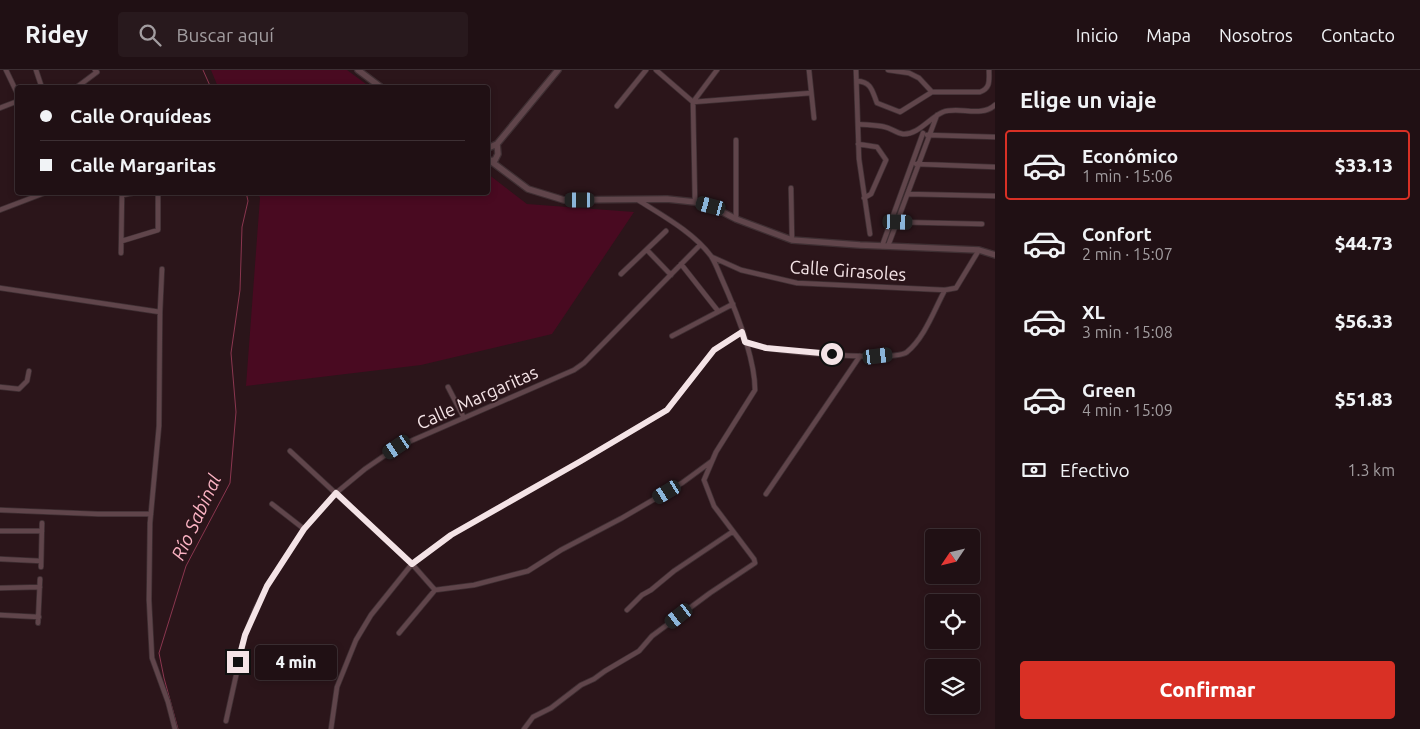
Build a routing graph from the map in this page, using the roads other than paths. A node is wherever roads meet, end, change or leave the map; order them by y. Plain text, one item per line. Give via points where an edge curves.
1 (6, 70) edge
2 (36, 70) edge
3 (95, 70) edge
4 (358, 70) edge
5 (558, 70) edge
6 (646, 70) edge
7 (656, 70) edge
8 (717, 70) edge
9 (809, 70) edge
10 (856, 70) edge
11 (888, 70) edge
12 (989, 70) edge
13 (857, 81) junction
14 (41, 85) edge
15 (81, 85) edge
16 (378, 85) edge
17 (15, 89) edge
18 (932, 92) junction
19 (811, 93) junction
20 (15, 101) edge
21 (693, 102) junction
22 (617, 106) dead end
23 (994, 107) edge
24 (0, 108) edge
25 (937, 115) junction
26 (814, 118) dead end
27 (858, 124) junction
28 (917, 130) junction
29 (923, 134) junction
30 (929, 136) junction
31 (995, 137) edge
32 (736, 140) dead end
33 (497, 144) junction
34 (858, 144) junction
35 (490, 147) edge
36 (490, 160) edge
37 (490, 161) edge
38 (912, 163) junction
39 (919, 164) junction
40 (995, 167) edge
41 (791, 188) dead end
42 (902, 192) junction
43 (909, 194) junction
44 (39, 195) edge
45 (122, 195) edge
46 (158, 195) edge
47 (995, 196) edge
48 (864, 198) junction
49 (638, 200) junction
50 (695, 202) junction
51 (0, 210) edge
52 (736, 219) junction
53 (891, 221) junction
54 (898, 222) junction
55 (982, 224) dead end
56 (666, 231) dead end
57 (870, 234) dead end
58 (792, 240) junction
59 (122, 241) junction
60 (700, 245) junction
61 (885, 246) junction
62 (646, 250) junction
63 (979, 250) junction
64 (121, 253) dead end
65 (995, 255) edge
66 (712, 257) junction
67 (681, 264) junction
68 (162, 269) dead end
69 (621, 274) dead end
70 (671, 275) junction
71 (0, 288) edge
72 (945, 290) junction
73 (733, 304) junction
74 (718, 311) junction
75 (160, 312) junction
76 (742, 332) junction
77 (672, 336) dead end
78 (745, 342) junction
79 (860, 356) junction
80 (29, 371) dead end
81 (448, 386) dead end
82 (0, 387) edge
83 (464, 418) junction
84 (290, 451) dead end
85 (713, 460) junction
86 (336, 493) junction
87 (766, 494) dead end
88 (272, 504) dead end
89 (0, 510) edge
90 (151, 514) junction
91 (42, 523) dead end
92 (304, 529) junction
93 (0, 531) edge
94 (42, 531) junction
95 (732, 532) junction
96 (0, 560) edge
97 (41, 561) junction
98 (412, 564) junction
99 (41, 567) dead end
100 (40, 580) dead end
101 (40, 587) junction
102 (0, 588) edge
103 (435, 590) junction
104 (627, 610) dead end
105 (0, 615) edge
106 (38, 617) junction
107 (38, 623) dead end
108 (399, 633) dead end
109 (226, 721) dead end
110 (175, 729) edge
111 (331, 729) edge
112 (524, 729) edge

1 - 17 street
2 - 14 street
3 - 15 street via 97,72
4 - 16 street
5 - 33 street
6 - 22 street
7 - 21 street
8 - 21 street
9 - 19 street
10 - 13 street
11 - 18 street via 919,78
12 - 18 street via 989,84 980,92
13 - 18 street via 864,81 872,87 877,104 900,112
13 - 27 street
19 - 21 street
19 - 26 street
20 - 24 street
21 - 50 street
23 - 25 street
25 - 28 street
25 - 30 street
27 - 28 street via 884,127 902,134
27 - 34 street
28 - 29 street
29 - 30 street
29 - 38 street
30 - 31 street
30 - 39 street
32 - 52 street
33 - 35 street
33 - 36 street via 497,157
34 - 48 street
34 - 48 street via 877,147 886,160 871,194
37 - 49 street via 528,189 564,200
38 - 39 street
38 - 42 street
39 - 40 street
39 - 43 street
41 - 58 street
42 - 43 street
42 - 53 street
43 - 47 street
43 - 54 street
44 - 51 street
45 - 59 street
46 - 59 street via 158,230
48 - 57 street
49 - 50 street
49 - 60 street
50 - 52 street
52 - 58 street
53 - 54 street
53 - 61 street
54 - 55 street
54 - 61 street
56 - 62 street
58 - 61 street
59 - 64 street
60 - 66 street
60 - 67 street, Calle Margaritas
61 - 63 street
62 - 69 street
62 - 70 street
63 - 65 street
63 - 72 street, Calle Girasoles via 956,288
66 - 72 street, Calle Girasoles via 742,270 797,283
66 - 73 street
67 - 70 street, Calle Margaritas
67 - 74 street
68 - 75 street
70 - 83 street, Calle Margaritas via 574,370
71 - 75 street
72 - 79 street via 918,340 905,353
73 - 74 street
73 - 76 street
74 - 77 street
75 - 90 street via 160,426
76 - 78 street
76 - 98 street via 714,350 667,410 451,535
78 - 79 street via 790,351
78 - 85 street via 755,390
79 - 87 street
80 - 82 street via 27,381 20,389
81 - 83 street
83 - 86 street, Calle Margaritas via 397,447
84 - 86 street
85 - 95 street via 704,480 714,506
85 - 103 street via 682,483 528,571 474,585
86 - 92 street, Calle Margaritas
86 - 98 street
88 - 92 street
89 - 90 street
90 - 110 street via 152,658
91 - 94 street
92 - 109 street, Calle Margaritas via 267,586 245,635
93 - 94 street
94 - 97 street
95 - 104 street via 674,570
95 - 112 street via 754,559 752,566 710,592 652,636 639,651 533,717
96 - 97 street
97 - 99 street
98 - 103 street
98 - 111 street via 371,615 356,640 337,687
100 - 101 street
101 - 102 street
101 - 106 street
103 - 108 street
105 - 106 street
106 - 107 street

